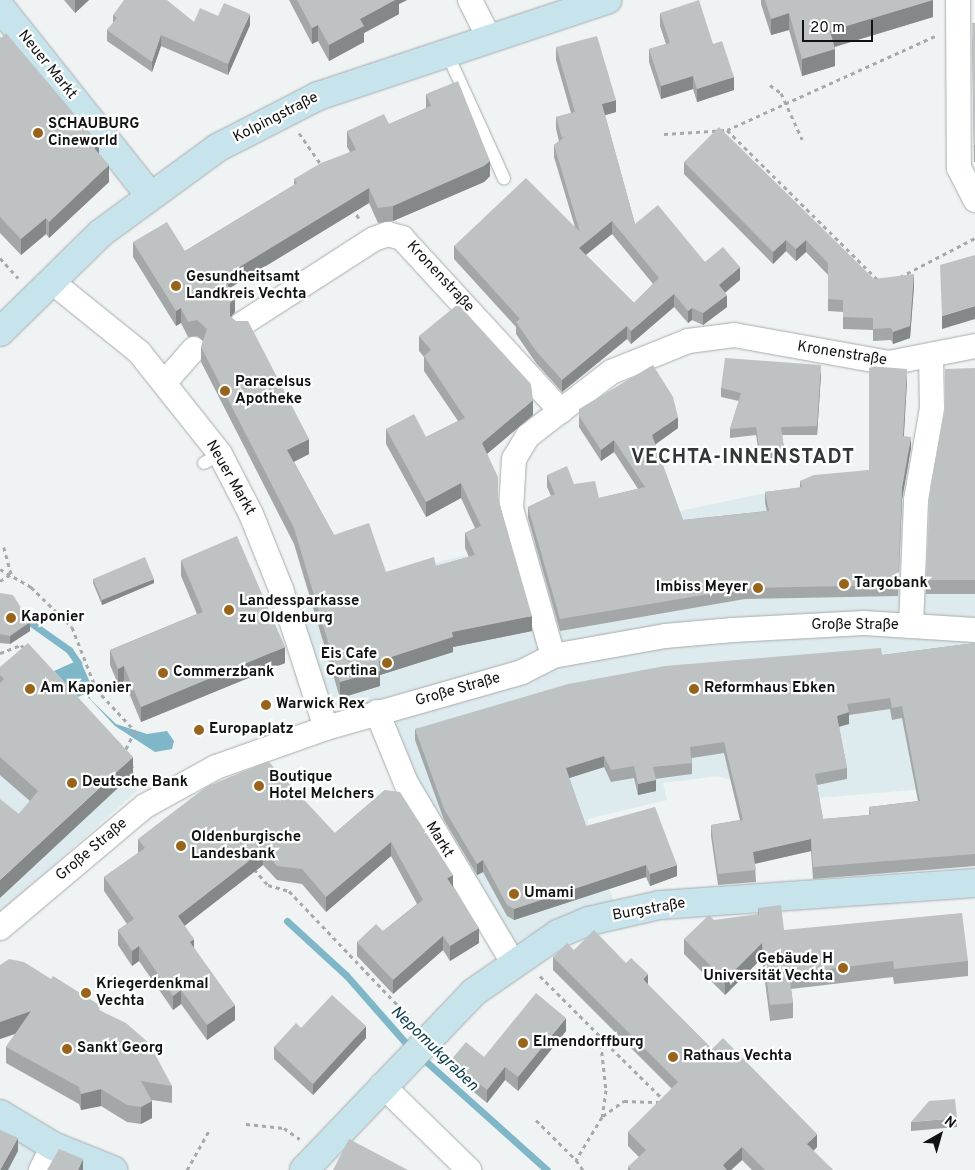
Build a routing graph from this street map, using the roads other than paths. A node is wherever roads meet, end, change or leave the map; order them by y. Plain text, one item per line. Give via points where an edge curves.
1 (470, 0) edge
2 (607, 0) edge
3 (958, 0) edge
4 (0, 7) edge
5 (488, 36) junction
6 (446, 51) junction
7 (504, 178) dead end
8 (149, 194) junction
9 (975, 200) edge
10 (51, 281) junction
11 (242, 324) edge
12 (0, 332) edge
13 (975, 346) edge
14 (194, 349) dead end
15 (931, 356) junction
16 (165, 382) junction
17 (561, 411) junction
18 (911, 626) junction
19 (975, 630) edge
20 (553, 656) junction
21 (377, 712) junction
22 (326, 728) junction
23 (975, 883) edge
24 (0, 928) edge
25 (512, 961) junction
26 (382, 1085) junction
27 (0, 1114) edge
28 (53, 1146) junction
29 (313, 1161) edge
30 (41, 1170) edge
31 (113, 1170) edge
32 (469, 1170) edge

1 - 5 street
2 - 5 street, Kolpingstraße
3 - 9 street via 959,168
4 - 8 street, Neuer Markt
5 - 6 street, Kolpingstraße
6 - 7 lane
6 - 8 street, Kolpingstraße via 284,112 216,148
8 - 10 street, Kolpingstraße
10 - 12 street, Kolpingstraße
10 - 16 street, Neuer Markt via 139,352
11 - 17 street, Kronenstraße via 374,239 388,234 414,247
13 - 15 street, Kronenstraße
14 - 16 street
15 - 17 street, Kronenstraße via 889,364 734,336 688,341 611,372
15 - 18 street via 932,408 916,500
16 - 22 street, Neuer Markt via 212,459 251,514 278,581
17 - 20 street, Kronenstraße via 528,436 514,460 509,486 511,509
18 - 19 street, Große Straße
18 - 20 street, Große Straße via 864,623 733,630 665,636
20 - 21 street, Große Straße via 522,672
21 - 22 street, Große Straße
21 - 25 street, Markt via 406,783
22 - 24 street, Große Straße via 216,767 146,806
23 - 25 street, Burgstraße via 660,905 589,921
25 - 26 street, Burgstraße via 427,1036
26 - 29 street, Burgstraße
26 - 32 street
27 - 28 street
28 - 30 street
28 - 31 street

